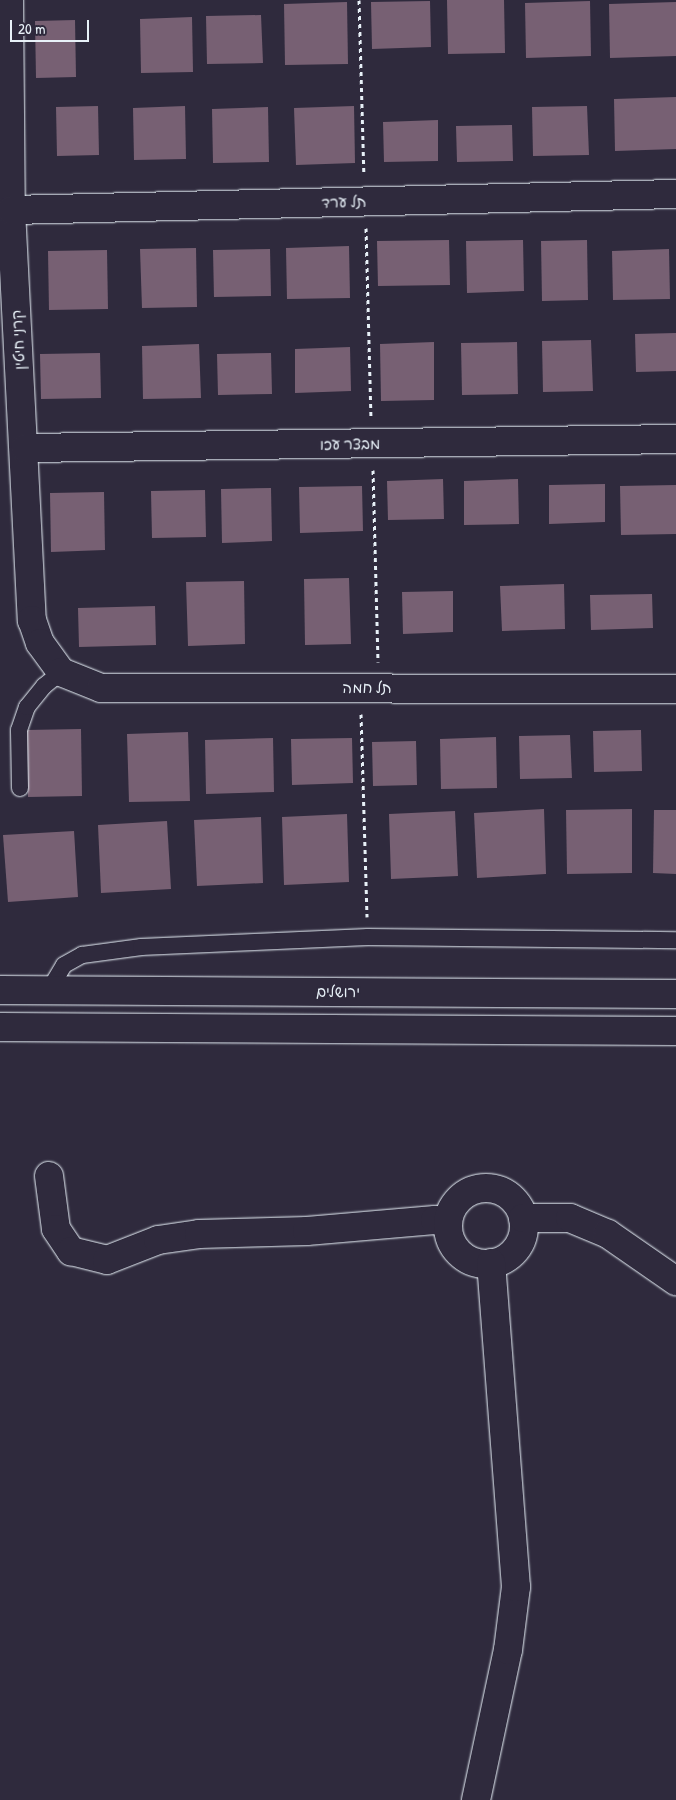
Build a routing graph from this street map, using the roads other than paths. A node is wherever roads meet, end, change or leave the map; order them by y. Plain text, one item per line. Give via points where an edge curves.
1 (9, 0) edge
2 (676, 194) edge
3 (11, 210) junction
4 (676, 440) edge
5 (24, 448) junction
6 (61, 672) junction
7 (676, 689) edge
8 (20, 788) dead end
9 (676, 940) edge
10 (0, 990) edge
11 (49, 990) junction
12 (676, 994) edge
13 (0, 1027) edge
14 (676, 1032) edge
15 (49, 1176) dead end
16 (523, 1218) junction
17 (448, 1223) junction
18 (491, 1263) junction
19 (676, 1281) edge
20 (476, 1800) edge

1 - 3 street, קרני חיטין
2 - 3 street, תל ערד
3 - 5 street, קרני חיטין
4 - 5 street, מבצר עכו
5 - 6 street, קרני חיטין via 32,620 40,643
6 - 7 street, תל חמה via 101,688
6 - 8 lane via 27,707 19,730
9 - 11 lane via 368,937 140,947 82,955 64,965
10 - 11 street, ירושלים
11 - 12 street, ירושלים
13 - 14 street
15 - 17 street via 56,1229 70,1251 107,1260 158,1240 199,1234 307,1231 435,1220
16 - 17 street via 509,1196 486,1188 462,1197 454,1206
16 - 18 street via 520,1243 507,1256
16 - 19 street via 570,1218 608,1234
17 - 18 street via 451,1242 458,1251 467,1259
18 - 20 street via 516,1587 508,1650

